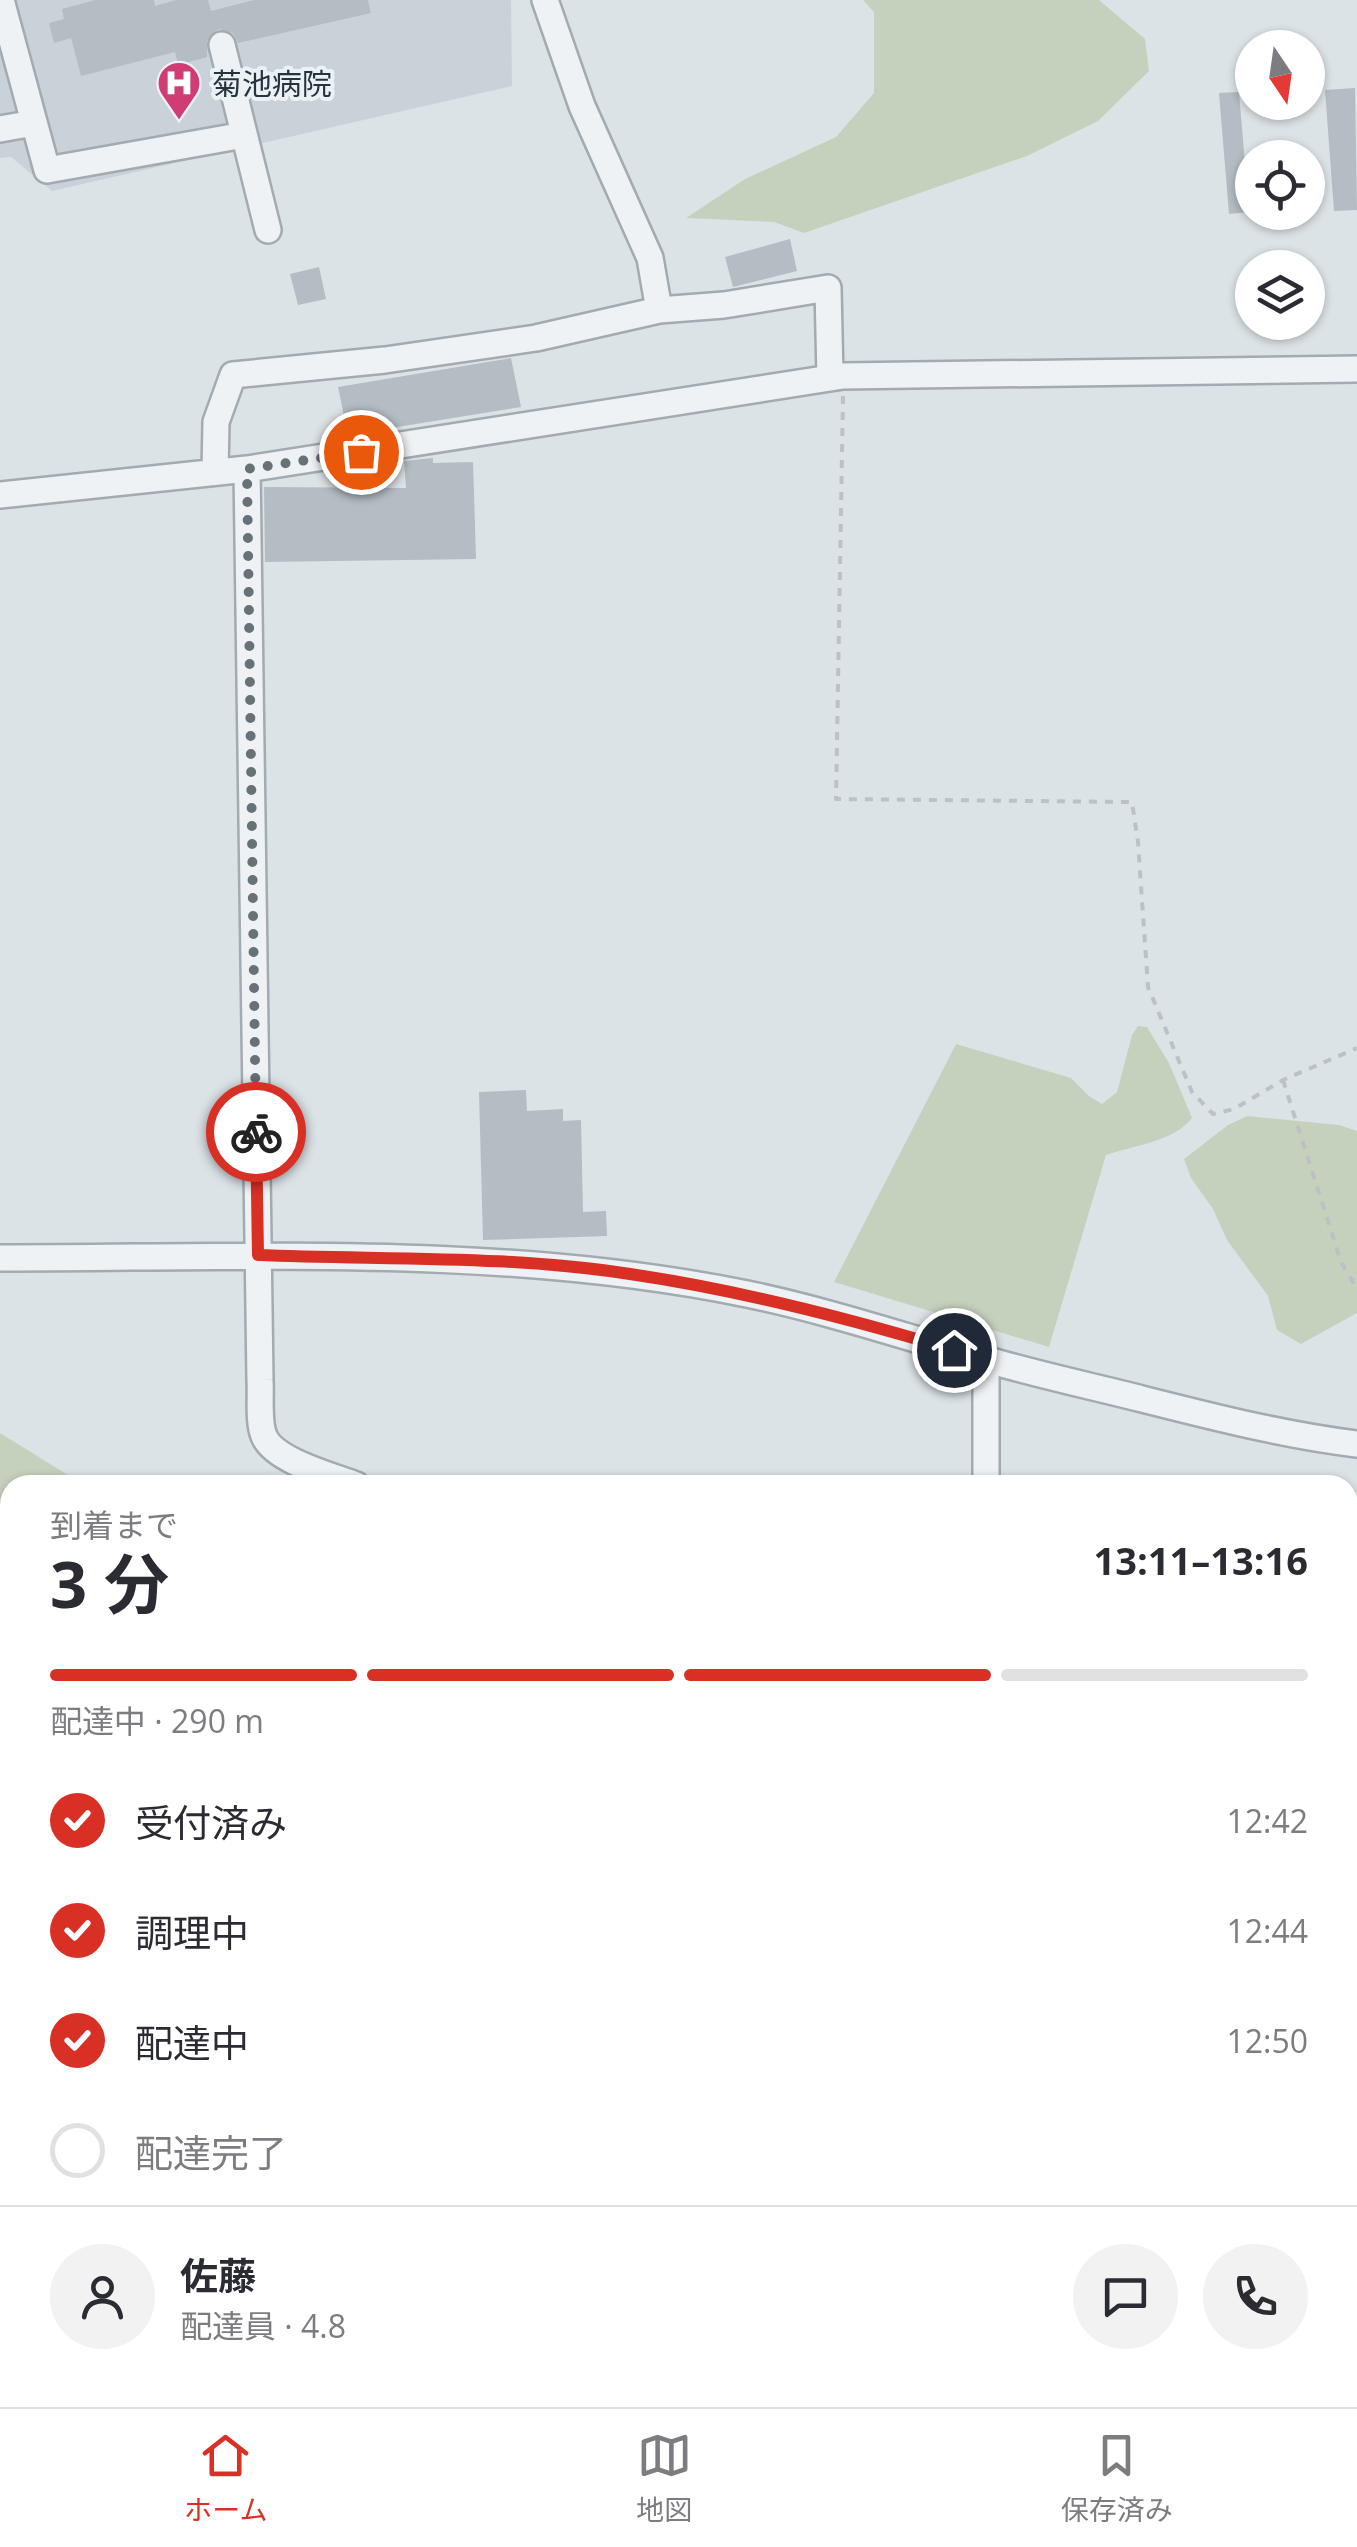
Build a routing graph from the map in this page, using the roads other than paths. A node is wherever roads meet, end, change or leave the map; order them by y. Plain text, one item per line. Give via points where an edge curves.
1 (1, 0) edge
2 (546, 0) edge
3 (222, 45) dead end
4 (34, 123) junction
5 (0, 130) edge
6 (244, 135) junction
7 (268, 230) dead end
8 (659, 310) junction
9 (1357, 369) edge
10 (836, 377) junction
11 (247, 469) junction
12 (215, 472) junction
13 (0, 496) edge
14 (258, 1255) junction
15 (0, 1258) edge
16 (986, 1360) junction
17 (1357, 1444) edge
18 (332, 1475) edge
19 (986, 1475) edge

1 - 4 street
2 - 8 street via 582,106 650,258
3 - 6 street
4 - 5 street
4 - 6 street via 47,170
6 - 7 street
8 - 10 street via 828,288
8 - 12 street via 536,338 233,376 216,422
9 - 10 street
10 - 11 street
11 - 12 street
11 - 14 street
12 - 13 street
14 - 15 street
14 - 16 street via 626,1273 748,1294
14 - 18 street via 264,1436 274,1449
16 - 17 street via 1239,1424
16 - 19 street

